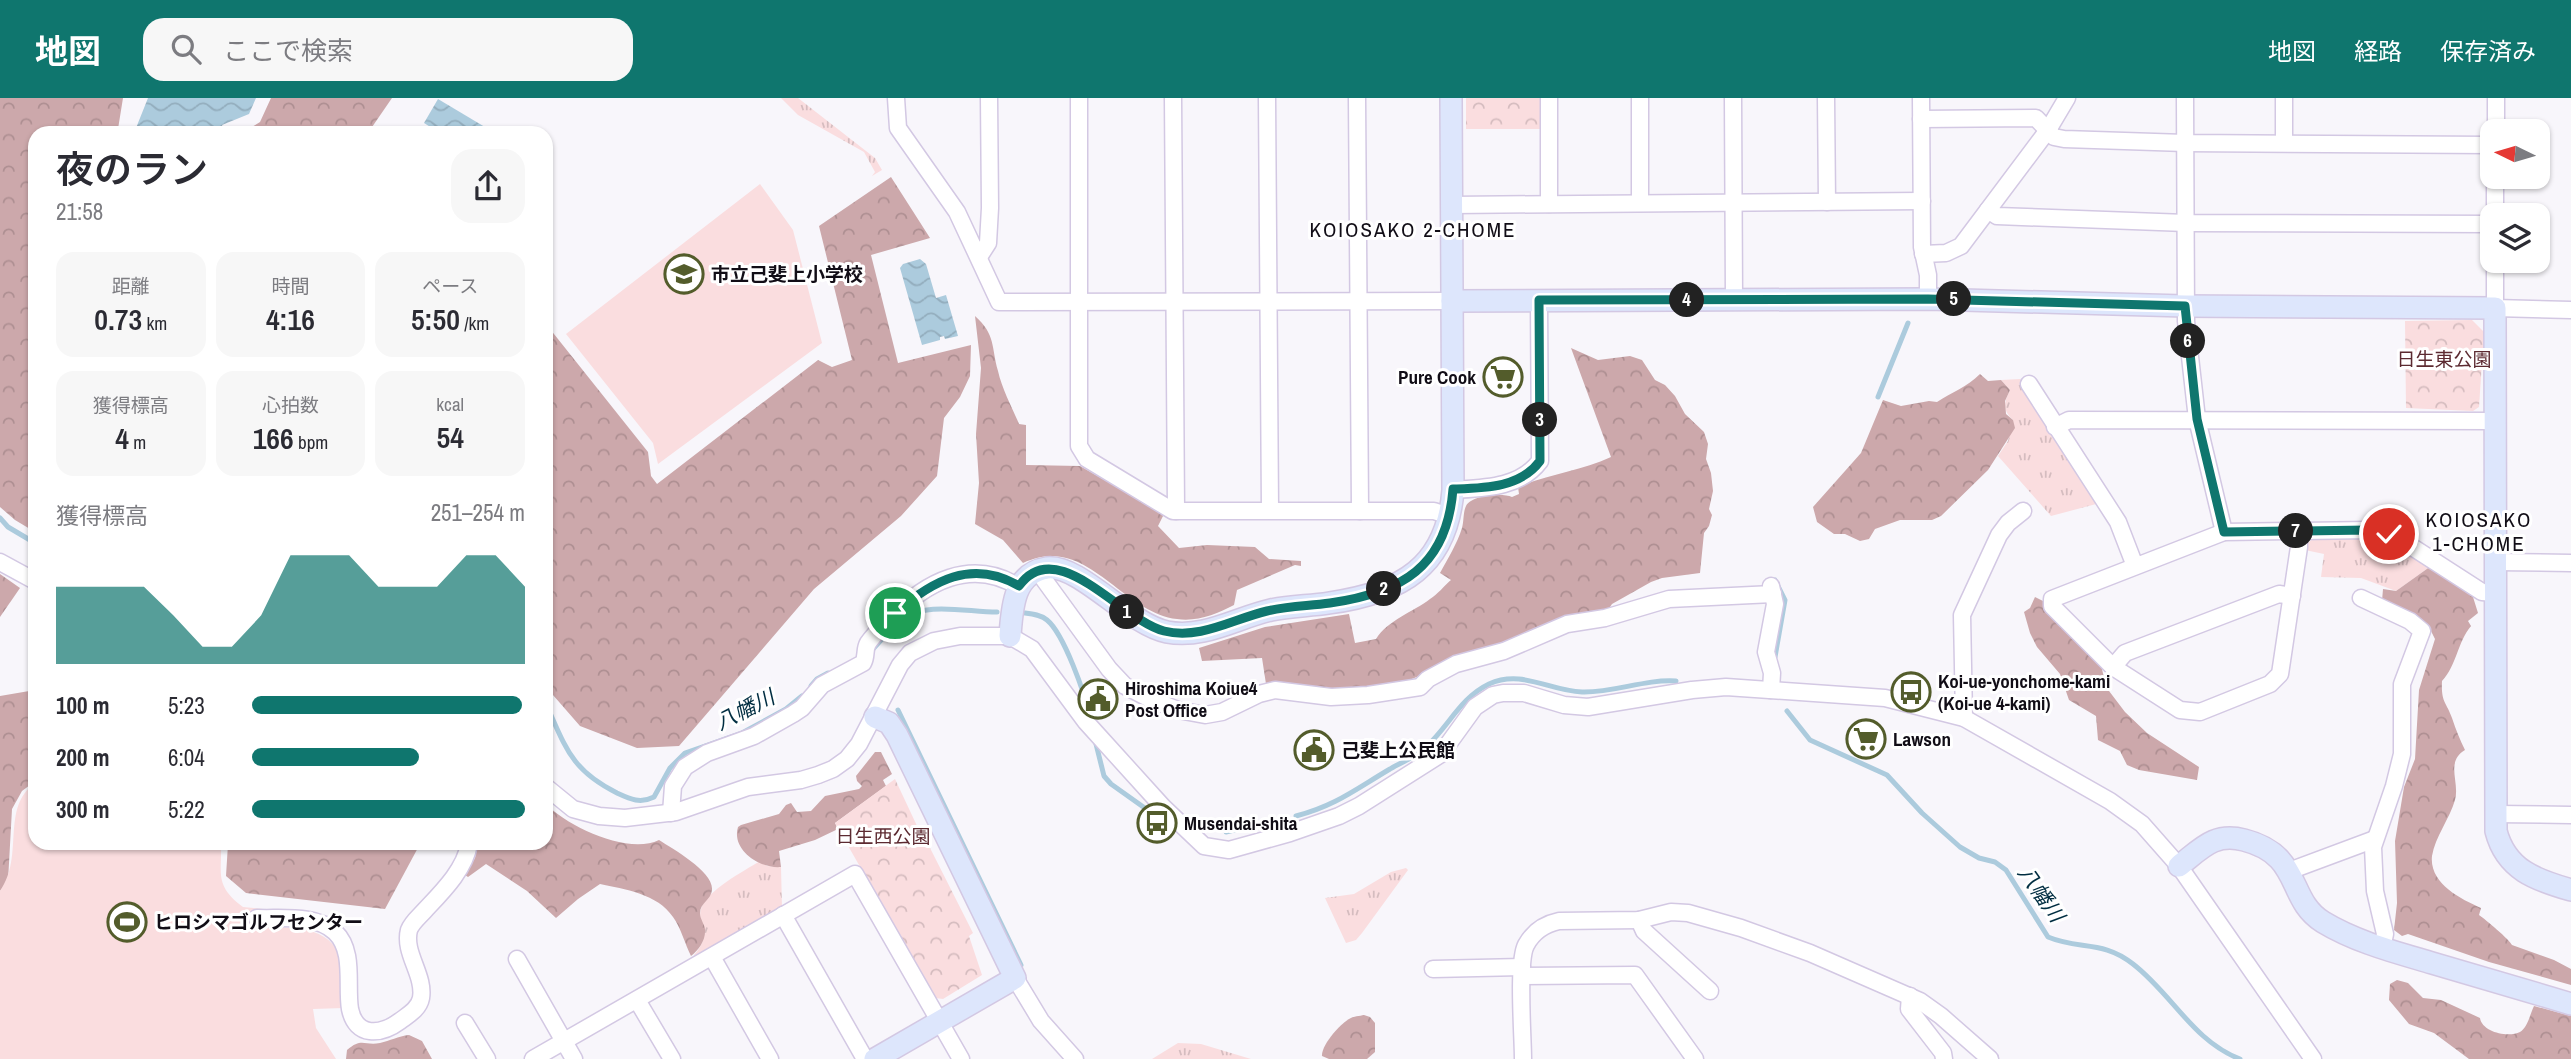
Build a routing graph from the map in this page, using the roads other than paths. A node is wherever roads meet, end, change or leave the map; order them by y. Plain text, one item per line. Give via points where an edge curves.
1 (896, 98) edge
2 (989, 98) edge
3 (1079, 98) edge
4 (1173, 98) edge
5 (1267, 98) edge
6 (1357, 98) edge
7 (1451, 98) edge
8 (1549, 98) edge
9 (1640, 98) edge
10 (1733, 98) edge
11 (1826, 98) edge
12 (1920, 98) edge
13 (2067, 98) edge
14 (2185, 98) edge
15 (2284, 98) edge
16 (2496, 98) edge
17 (1921, 119) junction
18 (2496, 119) edge
19 (2048, 130) junction
20 (2185, 143) junction
21 (2284, 143) junction
22 (2480, 145) edge
23 (1922, 201) junction
24 (1733, 202) junction
25 (1827, 202) junction
26 (1640, 203) junction
27 (1549, 204) junction
28 (1452, 205) junction
29 (1989, 210) junction
30 (2186, 223) junction
31 (2480, 224) edge
32 (1923, 254) junction
33 (979, 257) junction
34 (2495, 273) edge
35 (1734, 299) junction
36 (1928, 299) junction
37 (1539, 300) junction
38 (1452, 301) junction
39 (1080, 302) junction
40 (1267, 302) junction
41 (1358, 302) junction
42 (1175, 303) junction
43 (2185, 306) junction
44 (2495, 308) junction
45 (2571, 310) edge
46 (2029, 384) dead end
47 (2197, 419) junction
48 (2496, 421) junction
49 (2055, 427) junction
50 (1453, 489) junction
51 (1270, 510) junction
52 (1176, 511) junction
53 (1360, 511) junction
54 (2023, 511) dead end
55 (1449, 516) junction
56 (2299, 531) junction
57 (2224, 532) junction
58 (0, 562) edge
59 (2495, 562) junction
60 (2571, 563) edge
61 (2135, 566) junction
62 (1037, 570) junction
63 (28, 577) edge
64 (1019, 586) junction
65 (2495, 593) junction
66 (2292, 596) junction
67 (2361, 598) dead end
68 (1010, 636) junction
69 (2113, 667) junction
70 (1771, 690) junction
71 (875, 717) junction
72 (1964, 718) junction
73 (553, 793) edge
74 (671, 813) junction
75 (2495, 814) junction
76 (2571, 815) edge
77 (2375, 839) junction
78 (468, 850) edge
79 (2179, 866) junction
80 (2289, 871) junction
81 (2571, 890) edge
82 (783, 915) junction
83 (257, 918) dead end
84 (1639, 920) junction
85 (2382, 948) junction
86 (712, 957) junction
87 (517, 959) dead end
88 (1433, 969) dead end
89 (1522, 972) junction
90 (1015, 978) junction
91 (1710, 991) dead end
92 (1910, 996) junction
93 (637, 1000) junction
94 (2571, 1004) edge
95 (939, 1022) junction
96 (466, 1023) dead end
97 (564, 1041) junction
98 (487, 1059) edge
99 (533, 1059) edge
100 (574, 1059) edge
101 (672, 1059) edge
102 (770, 1059) edge
103 (865, 1059) edge
104 (875, 1059) edge
105 (961, 1059) edge
106 (1075, 1059) edge
107 (1523, 1059) edge
108 (1695, 1059) edge
109 (1944, 1059) edge
110 (1990, 1059) edge
111 (2313, 1059) edge

1 - 33 street via 898,128 957,212
2 - 33 street via 990,220 988,243
3 - 39 street
4 - 42 street
5 - 40 street
6 - 41 street
7 - 28 street
8 - 27 street
9 - 26 street
10 - 24 street
11 - 25 street
12 - 17 street
13 - 19 street
14 - 20 street
15 - 21 street
16 - 18 street
17 - 19 street via 2036,118
17 - 23 street
19 - 20 street via 2064,139
19 - 29 street
20 - 21 street
20 - 30 street
21 - 22 street
23 - 25 street
23 - 32 street
24 - 25 street
24 - 26 street
24 - 35 street
26 - 27 street
27 - 28 street
28 - 38 street
29 - 30 street via 1997,216
29 - 32 street via 1956,249
30 - 31 street
30 - 43 street
32 - 36 street
33 - 39 street via 999,302
34 - 44 street
35 - 36 street
35 - 37 street
36 - 43 street
37 - 38 street
37 - 50 street via 1540,461 1532,471 1495,488
38 - 41 street
38 - 50 street
39 - 42 street
39 - 52 street via 1079,446 1087,459
40 - 41 street
40 - 42 street
40 - 51 street
41 - 53 street
42 - 52 street
43 - 44 street
43 - 47 street
44 - 45 street
44 - 48 street
46 - 49 street
47 - 48 street
47 - 49 street via 2069,420
47 - 57 street
48 - 59 street
49 - 61 street via 2118,522
50 - 55 street
51 - 52 street
51 - 53 street
53 - 55 street via 1434,511
54 - 72 street via 1999,535 1962,615
55 - 62 street via 1426,564 1399,583 1354,598 1270,610 1195,632 1160,630 1072,573 1055,568
56 - 57 street
56 - 65 street via 2389,534 2482,592
56 - 66 street
57 - 61 street
58 - 63 street
59 - 60 street
59 - 65 street
61 - 69 street via 2052,599 2052,606
62 - 64 street
62 - 70 street via 1125,686 1152,700 1205,715 1275,690 1331,696 1420,687 1456,664 1504,651 1567,624 1669,600 1772,589 1775,604 1766,652
64 - 68 street
64 - 74 street via 994,575 937,581 895,613 855,669 822,685 793,714 685,767 673,786
65 - 75 street
66 - 69 street via 2279,594 2125,653
66 - 69 street via 2280,674 2258,689 2200,712 2180,710
67 - 77 street via 2422,631 2402,684 2402,754
68 - 70 street via 1038,655 1086,722 1195,840 1229,850 1314,825 1359,806 1441,754 1475,707 1493,695 1512,692 1564,705 1598,707 1705,688
68 - 71 street via 952,636 919,647 900,665
70 - 72 street via 1885,698
71 - 74 street via 847,759 833,769 801,780 748,787
71 - 90 street via 889,723 897,735
72 - 79 street via 2132,816
73 - 74 street via 573,809 599,816
75 - 76 street
75 - 81 street via 2499,841 2514,865 2531,877
77 - 80 street
77 - 85 street via 2375,891 2385,934
78 - 83 street via 444,889 410,928 419,1003 380,1032 365,1029 353,1017 348,961 332,929 310,920
79 - 80 street via 2214,840 2229,837 2269,849
79 - 111 street
80 - 85 street via 2318,919
82 - 86 street
82 - 95 street via 855,874
82 - 103 street
84 - 89 street via 1548,923 1526,945
84 - 91 street via 1644,930
84 - 92 street via 1671,912 1702,917 1782,941
85 - 94 street
86 - 93 street
86 - 102 street
87 - 97 street
88 - 89 street
89 - 107 street
89 - 108 street via 1635,975
90 - 95 street
90 - 106 street via 1041,1021
92 - 109 street via 1909,1009
92 - 110 street
93 - 97 street
93 - 101 street
95 - 104 street
95 - 105 street
96 - 98 street
97 - 99 street
97 - 100 street

